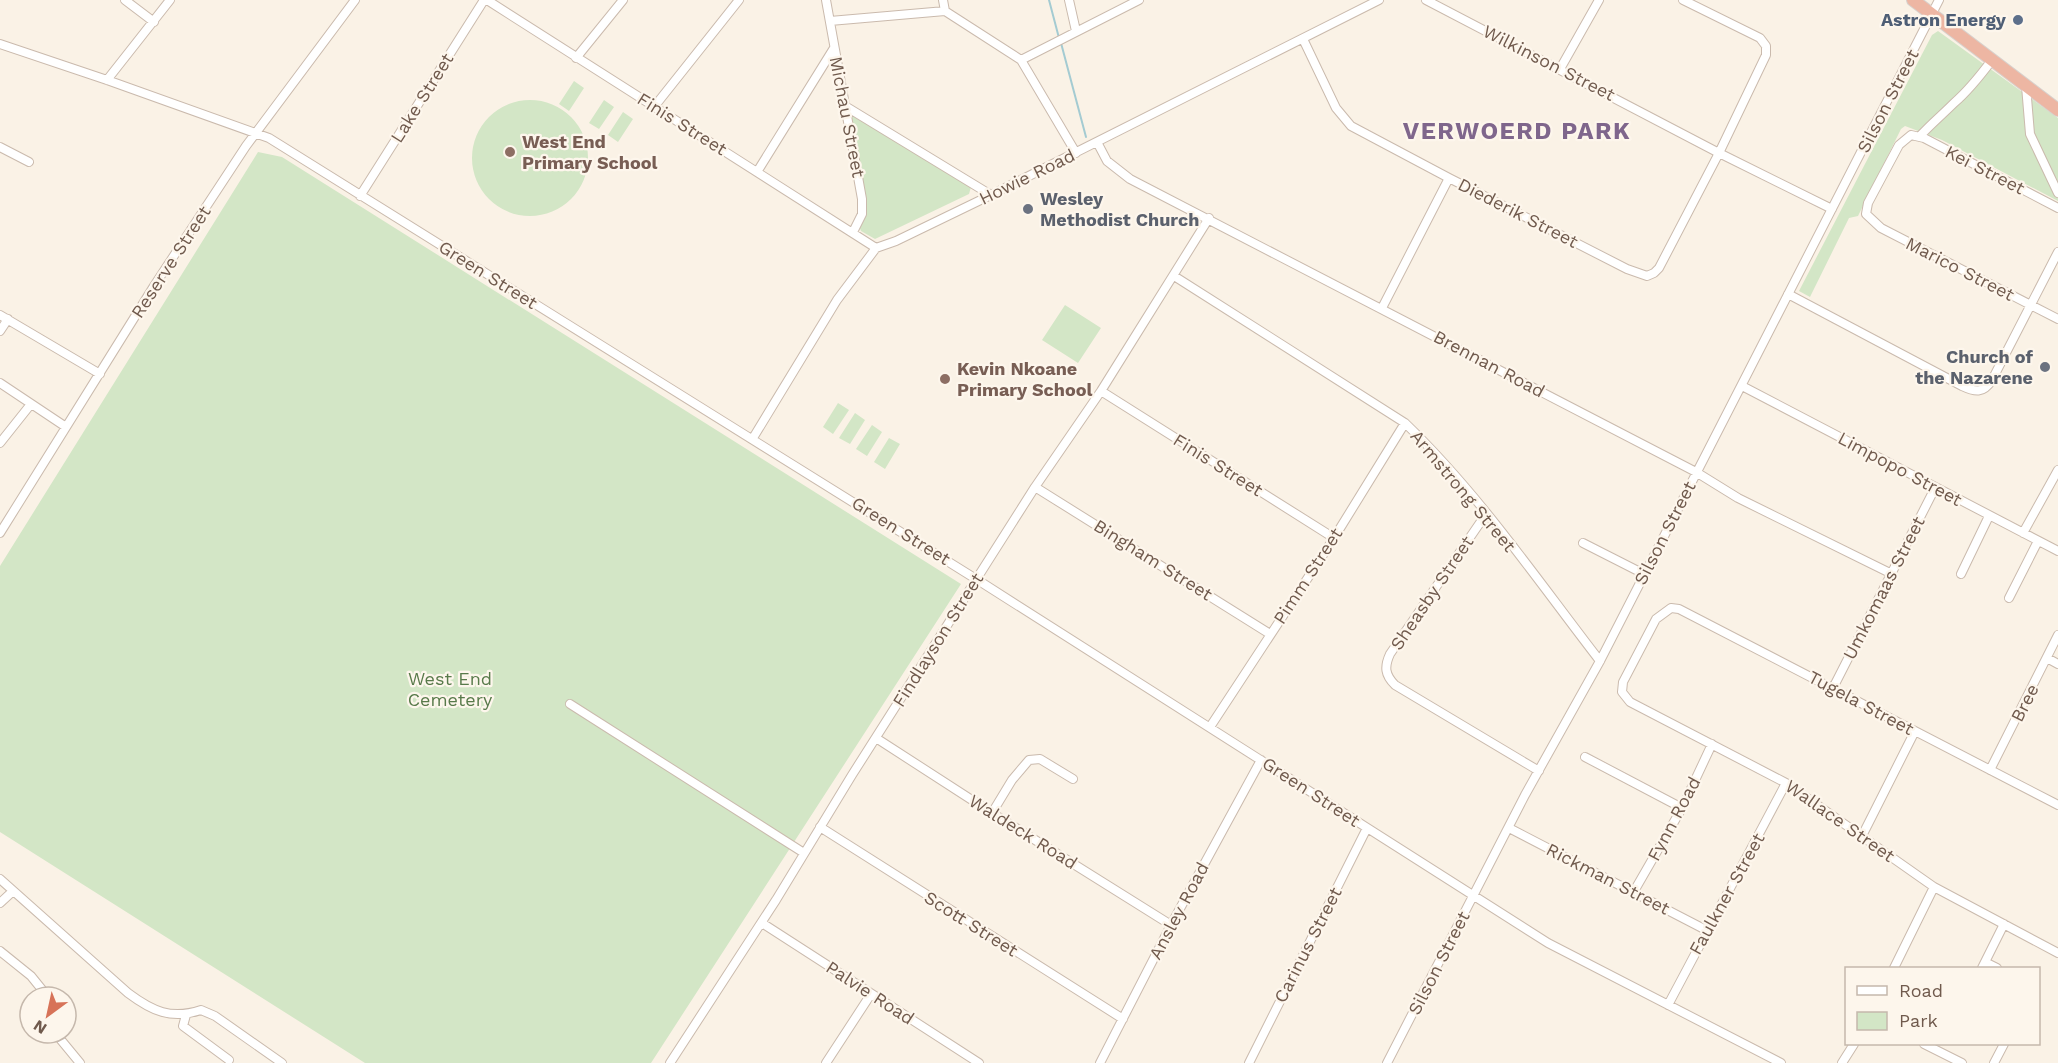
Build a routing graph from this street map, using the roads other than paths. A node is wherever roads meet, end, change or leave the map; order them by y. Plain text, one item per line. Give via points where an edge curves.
1 (125, 0) edge
2 (170, 0) edge
3 (355, 0) edge
4 (486, 0) edge
5 (623, 0) edge
6 (739, 0) edge
7 (826, 0) edge
8 (943, 0) edge
9 (1069, 0) edge
10 (1139, 0) edge
11 (1379, 0) edge
12 (1426, 0) edge
13 (1599, 0) edge
14 (1683, 0) edge
15 (1912, 0) edge
16 (1939, 0) edge
17 (945, 11) junction
18 (1932, 15) junction
19 (830, 21) junction
20 (154, 22) junction
21 (1076, 31) junction
22 (1303, 39) junction
23 (0, 44) edge
24 (834, 48) junction
25 (576, 58) junction
26 (1021, 60) junction
27 (1992, 60) junction
28 (1560, 69) junction
29 (107, 80) junction
30 (2026, 86) junction
31 (845, 106) junction
32 (654, 107) junction
33 (2058, 110) edge
34 (256, 133) junction
35 (1916, 135) junction
36 (1097, 142) junction
37 (0, 147) edge
38 (1076, 153) junction
39 (1719, 153) junction
40 (29, 162) dead end
41 (757, 172) junction
42 (1449, 178) junction
43 (2058, 193) edge
44 (991, 195) junction
45 (360, 196) junction
46 (2058, 208) edge
47 (1832, 209) junction
48 (1209, 218) junction
49 (854, 232) junction
50 (876, 248) junction
51 (2058, 252) edge
52 (1174, 276) junction
53 (1788, 294) junction
54 (2032, 306) junction
55 (1382, 308) junction
56 (4, 317) edge
57 (2058, 319) edge
58 (0, 332) edge
59 (100, 374) junction
60 (0, 383) edge
61 (1742, 386) junction
62 (1101, 391) junction
63 (31, 404) junction
64 (1405, 423) junction
65 (66, 427) junction
66 (753, 438) junction
67 (0, 444) edge
68 (2058, 470) edge
69 (1696, 472) junction
70 (1035, 487) junction
71 (1935, 488) junction
72 (1486, 514) junction
73 (1989, 516) junction
74 (0, 533) edge
75 (2023, 533) junction
76 (1334, 538) junction
77 (2038, 541) junction
78 (1583, 543) dead end
79 (2058, 551) edge
80 (1644, 574) junction
81 (1892, 574) junction
82 (1960, 574) dead end
83 (976, 579) junction
84 (2010, 598) dead end
85 (1270, 634) junction
86 (2058, 635) edge
87 (2047, 658) junction
88 (1600, 661) junction
89 (2058, 664) edge
90 (1833, 688) junction
91 (1622, 692) joint
92 (570, 704) dead end
93 (1210, 727) junction
94 (1915, 732) junction
95 (876, 738) junction
96 (1712, 744) junction
97 (1585, 757) dead end
98 (1261, 760) junction
99 (1990, 770) junction
100 (1539, 771) junction
101 (1073, 779) dead end
102 (1786, 783) junction
103 (2058, 805) edge
104 (1682, 808) junction
105 (992, 813) junction
106 (819, 828) junction
107 (1367, 828) junction
108 (1509, 828) junction
109 (1862, 836) junction
110 (804, 853) junction
111 (0, 879) edge
112 (1934, 887) junction
113 (13, 891) junction
114 (1633, 892) junction
115 (1473, 895) junction
116 (0, 903) edge
117 (762, 923) junction
118 (2004, 924) junction
119 (1171, 925) junction
120 (1706, 930) junction
121 (0, 951) edge
122 (2058, 953) edge
123 (1983, 965) edge
124 (1895, 967) edge
125 (38, 985) edge
126 (871, 994) junction
127 (1668, 1005) junction
128 (186, 1015) junction
129 (1124, 1019) junction
130 (65, 1045) edge
131 (1853, 1045) edge
132 (2003, 1045) edge
133 (1941, 1048) edge
134 (229, 1060) dead end
135 (79, 1063) edge
136 (282, 1063) edge
137 (670, 1063) edge
138 (826, 1063) edge
139 (979, 1063) edge
140 (1100, 1063) edge
141 (1248, 1063) edge
142 (1387, 1063) edge
143 (1780, 1063) edge
144 (1842, 1063) edge
145 (1962, 1063) edge
146 (1994, 1063) edge

1 - 20 street
2 - 20 street
3 - 34 street, Reserve Street
4 - 25 street, Finis Street
4 - 45 street, Lake Street
5 - 25 street
6 - 32 street
7 - 19 street, Michau Street
8 - 17 street
9 - 21 street
10 - 21 street
11 - 22 street, Howie Road
12 - 28 street, Wilkinson Street
13 - 28 street
14 - 39 street via 1760,38 1766,46 1766,55
15 - 18 highway
16 - 18 street, Silson Street
17 - 19 street
17 - 26 street
18 - 27 highway
18 - 47 street, Silson Street
19 - 24 street, Michau Street
20 - 29 street
21 - 26 street
22 - 36 street, Howie Road
22 - 42 street, Diederik Street via 1345,121
23 - 29 street, Green Street
24 - 31 street, Michau Street
24 - 41 street
25 - 32 street, Finis Street
26 - 38 street
27 - 30 highway
27 - 35 street via 1956,102
28 - 39 street, Wilkinson Street
29 - 34 street, Green Street
30 - 33 highway
30 - 43 street via 2030,134
31 - 44 street
31 - 49 street, Michau Street via 862,199 862,214
32 - 41 street, Finis Street
34 - 45 street, Green Street
34 - 59 street, Reserve Street
35 - 46 street, Kei Street
35 - 54 street, Marico Street via 1899,145 1866,214 1881,228
36 - 38 street, Howie Road
36 - 48 street, Brennan Road via 1107,161 1130,179
37 - 40 street
38 - 44 street, Howie Road
39 - 42 street, Diederik Street via 1659,268 1647,276
39 - 47 street, Wilkinson Street
41 - 49 street, Finis Street
42 - 55 street
44 - 50 street, Howie Road
45 - 66 street, Green Street
47 - 53 street, Silson Street
48 - 52 street, Findlayson Street
48 - 55 street, Brennan Road
49 - 50 street, Finis Street
50 - 66 street via 837,300
51 - 54 street
52 - 62 street, Findlayson Street
52 - 64 street, Armstrong Street
53 - 54 street via 1973,391 1985,389 1992,380
53 - 61 street, Silson Street
54 - 57 street, Marico Street
55 - 69 street, Brennan Road
56 - 58 street
56 - 59 street
59 - 65 street, Reserve Street
60 - 63 street
61 - 69 street, Silson Street
61 - 71 street, Limpopo Street
62 - 70 street, Findlayson Street
62 - 76 street, Finis Street
63 - 65 street
63 - 67 street
64 - 72 street, Armstrong Street
64 - 76 street, Pimm Street
65 - 74 street, Reserve Street
66 - 83 street, Green Street
68 - 75 street
69 - 80 street, Silson Street
69 - 81 street, Brennan Road via 1738,498
70 - 83 street, Findlayson Street
70 - 85 street, Bingham Street
71 - 73 street, Limpopo Street
71 - 81 street, Umkomaas Street
72 - 88 street, Armstrong Street
72 - 100 street, Sheasby Street via 1390,654 1385,669 1395,685
73 - 75 street, Limpopo Street
73 - 82 street
75 - 77 street, Limpopo Street
76 - 85 street, Pimm Street
77 - 79 street, Limpopo Street
77 - 84 street
78 - 80 street
80 - 88 street, Silson Street
81 - 90 street, Umkomaas Street
83 - 93 street, Green Street
83 - 95 street, Findlayson Street
85 - 93 street, Pimm Street
86 - 87 street, Bree
87 - 89 street
87 - 99 street, Bree
88 - 100 street, Silson Street
90 - 91 street, Tugela Street via 1671,608 1656,619 1623,682
90 - 94 street, Tugela Street
91 - 96 street, Wallace Street via 1630,702
92 - 110 street
93 - 98 street, Green Street
94 - 99 street, Tugela Street
94 - 109 street
95 - 105 street, Waldeck Road
95 - 106 street, Findlayson Street
96 - 102 street, Wallace Street
96 - 104 street, Fynn Road
97 - 104 street
98 - 107 street, Green Street
98 - 119 street, Ansley Road
99 - 103 street, Tugela Street
100 - 108 street, Silson Street
101 - 105 street via 1040,759 1029,759
102 - 109 street, Wallace Street
102 - 120 street, Faulkner Street
104 - 114 street, Fynn Road
105 - 119 street, Waldeck Road
106 - 110 street, Findlayson Street
106 - 129 street, Scott Street
107 - 115 street, Green Street
107 - 141 street, Carinus Street
108 - 114 street, Rickman Street
108 - 115 street, Silson Street
109 - 112 street, Wallace Street
110 - 117 street, Findlayson Street
111 - 113 street
112 - 118 street, Wallace Street
112 - 124 street
113 - 116 street
113 - 128 street via 148,1008
114 - 120 street, Rickman Street
115 - 127 street, Green Street via 1548,943
115 - 142 street, Silson Street
117 - 126 street, Palvie Road
117 - 137 street, Findlayson Street
118 - 122 street, Wallace Street
118 - 123 street
119 - 129 street, Ansley Road
120 - 127 street, Faulkner Street
121 - 125 street
126 - 138 street
126 - 139 street, Palvie Road
127 - 143 street, Green Street
128 - 134 street via 183,1026
128 - 136 street via 201,1010 215,1016
129 - 140 street, Ansley Road
130 - 135 street
131 - 144 street
132 - 146 street
133 - 145 street

